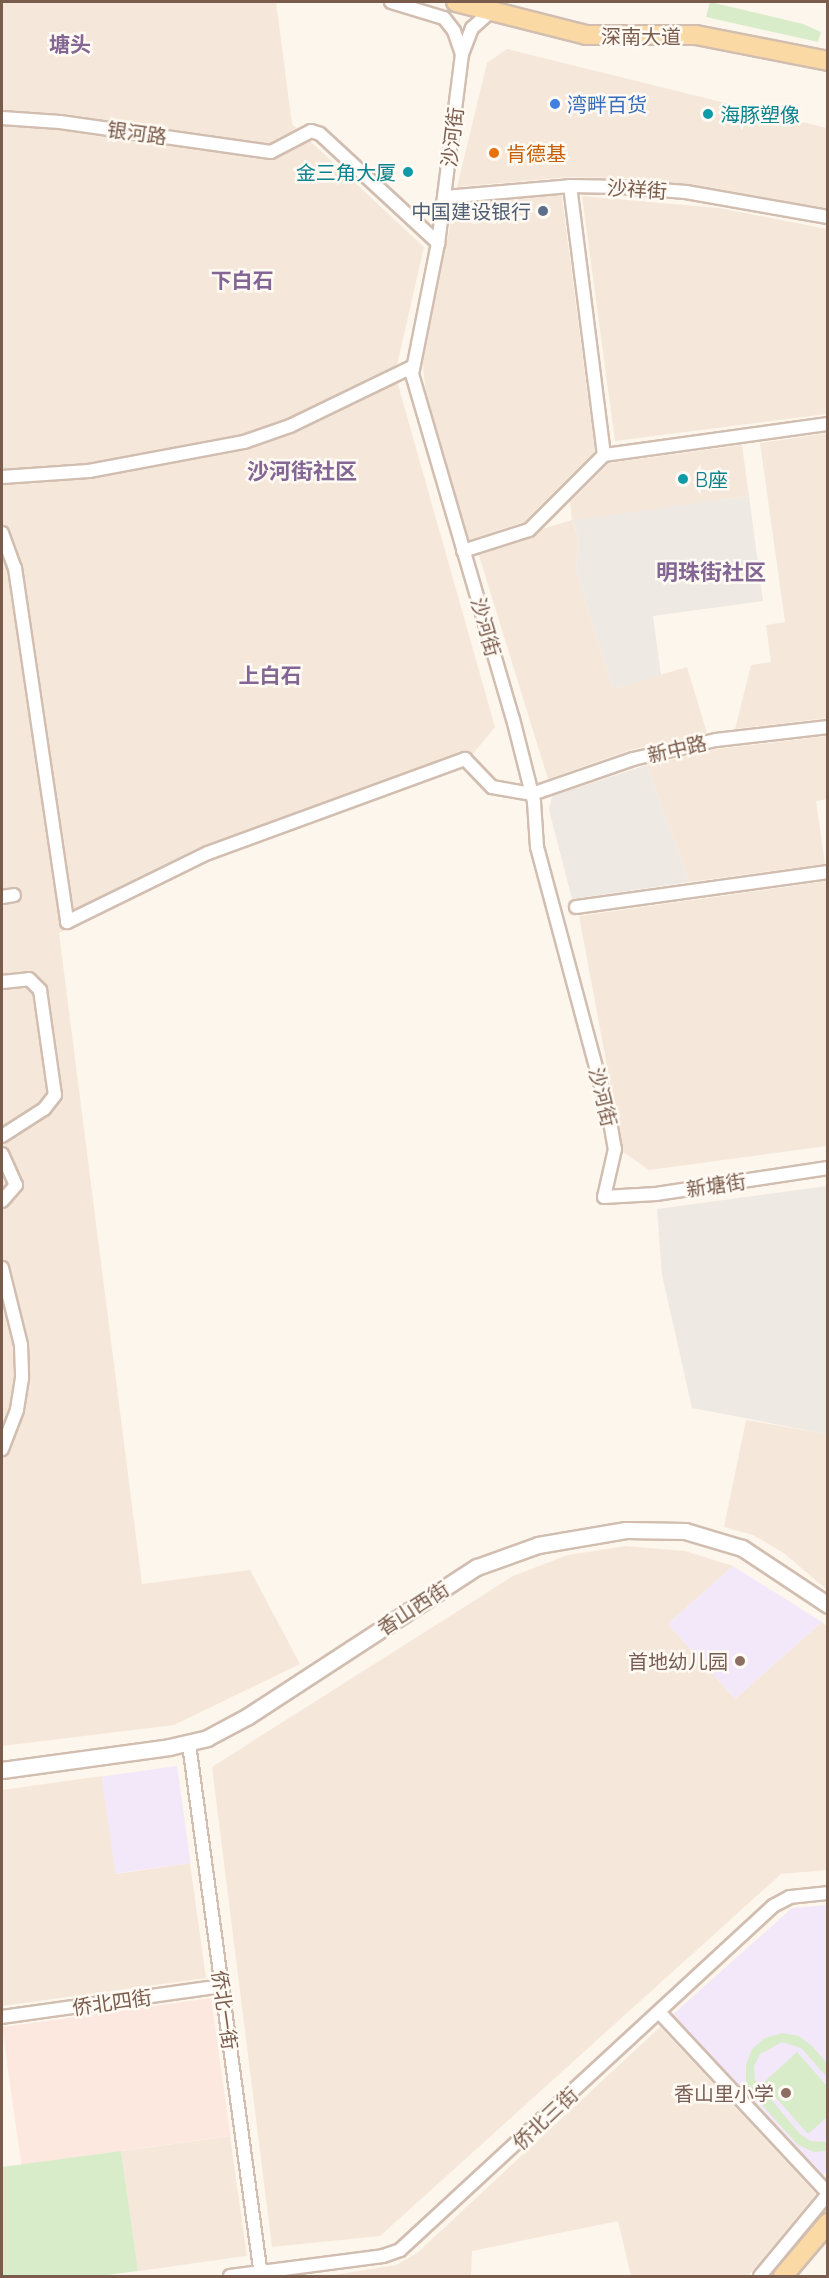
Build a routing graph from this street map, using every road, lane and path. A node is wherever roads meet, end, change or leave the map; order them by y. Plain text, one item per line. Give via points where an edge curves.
1 (391, 2) edge
2 (456, 2) edge
3 (490, 12) junction
4 (462, 54) junction
5 (828, 62) edge
6 (2, 118) edge
7 (570, 186) junction
8 (445, 197) junction
9 (828, 217) edge
10 (438, 243) junction
11 (412, 368) junction
12 (828, 424) edge
13 (604, 455) junction
14 (2, 477) edge
15 (2, 533) edge
16 (463, 551) junction
17 (828, 727) edge
18 (532, 794) junction
19 (828, 872) edge
20 (576, 907) dead end
21 (2, 982) edge
22 (2, 1136) edge
23 (2, 1154) edge
24 (828, 1168) edge
25 (604, 1197) joint
26 (2, 1201) edge
27 (2, 1268) edge
28 (2, 1449) edge
29 (828, 1605) edge
30 (189, 1744) junction
31 (2, 1770) edge
32 (828, 1893) edge
33 (222, 1986) junction
34 (659, 2012) junction
35 (2, 2017) edge
36 (828, 2194) edge
37 (828, 2223) edge
38 (261, 2274) edge
39 (230, 2277) edge
40 (760, 2277) edge
41 (783, 2277) edge

1 - 4 street via 444,18 454,31
2 - 3 main road, 深南大道
3 - 4 street via 472,28
3 - 5 main road, 深南大道 via 586,35 696,35
4 - 8 street, 沙河街
6 - 10 street, 银河路 via 60,122 271,152 302,133 320,134
7 - 8 street, 沙祥街
7 - 9 street, 沙祥街 via 686,192
7 - 13 street
8 - 10 street, 沙河街
10 - 11 street, 沙河街
11 - 14 street via 290,426 244,442 89,471
11 - 16 street, 沙河街
12 - 13 street
13 - 16 street via 529,530
15 - 18 street via 15,568 67,922 208,853 465,759 492,787
16 - 18 street, 沙河街
17 - 18 street, 新中路 via 695,744 633,759
18 - 25 street, 沙河街 via 537,847 615,1149
19 - 20 street
21 - 22 street via 29,979 40,990 55,1095 44,1109
23 - 26 street via 16,1185
24 - 25 street, 新塘街 via 656,1194
27 - 28 street via 21,1345 22,1378 17,1410
29 - 30 street, 香山西街 via 751,1553 695,1533 646,1529 538,1545 477,1567 248,1716
30 - 31 street, 香山西街
30 - 33 street, 侨北一街
32 - 34 street, 侨北三街 via 789,1897 773,1906
33 - 35 street, 侨北四街
33 - 38 street, 侨北一街
34 - 36 street
34 - 38 street, 侨北三街 via 400,2250 383,2256
36 - 40 street
37 - 41 main road
38 - 39 street, 侨北三街

